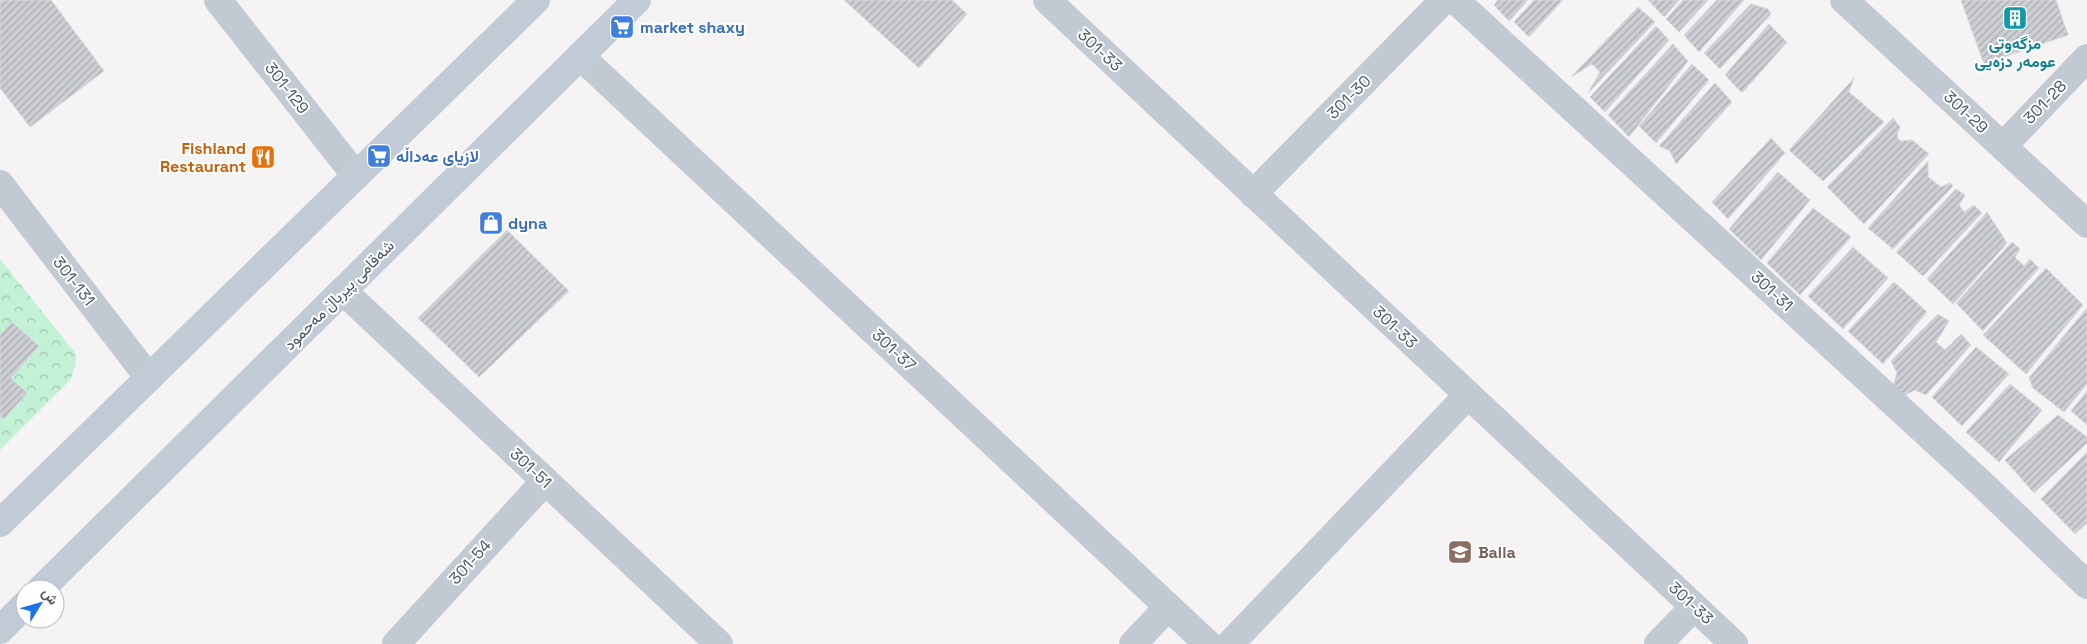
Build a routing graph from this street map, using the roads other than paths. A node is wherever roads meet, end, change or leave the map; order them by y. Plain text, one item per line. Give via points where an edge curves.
1 (218, 0) edge
2 (536, 0) edge
3 (637, 0) edge
4 (1444, 0) edge
5 (1455, 0) edge
6 (1850, 2) edge
7 (1056, 3) edge
8 (580, 56) junction
9 (2087, 58) edge
10 (2003, 146) junction
11 (356, 176) junction
12 (0, 184) edge
13 (1254, 194) junction
14 (2087, 224) edge
15 (343, 291) junction
16 (149, 378) junction
17 (1468, 395) junction
18 (544, 481) junction
19 (0, 523) edge
20 (51, 579) edge
21 (2087, 585) edge
22 (1694, 606) junction
23 (1168, 607) junction
24 (15, 615) edge
25 (0, 630) edge
26 (396, 644) edge
27 (719, 644) edge
28 (1133, 644) edge
29 (1208, 644) edge
30 (1230, 644) edge
31 (1658, 644) edge
32 (1734, 644) edge

1 - 11 street, 301-129
2 - 11 main road
3 - 8 main road, شەقامی پیرباڵ مەحمود
4 - 13 street, 301-30
5 - 21 street, 301-31
6 - 10 street, 301-29
7 - 13 street, 301-33
8 - 15 main road, شەقامی پیرباڵ مەحمود
8 - 23 street, 301-37
9 - 10 street, 301-28
10 - 14 street, 301-29
11 - 16 main road
12 - 16 street, 301-131
13 - 17 street, 301-33
15 - 18 street, 301-51
15 - 20 main road, شەقامی پیرباڵ مەحمود
16 - 19 main road
17 - 22 street, 301-33
17 - 30 street
18 - 26 street, 301-54
18 - 27 street, 301-51
22 - 31 street
22 - 32 street, 301-33
23 - 28 street
23 - 29 street, 301-37
24 - 25 main road

